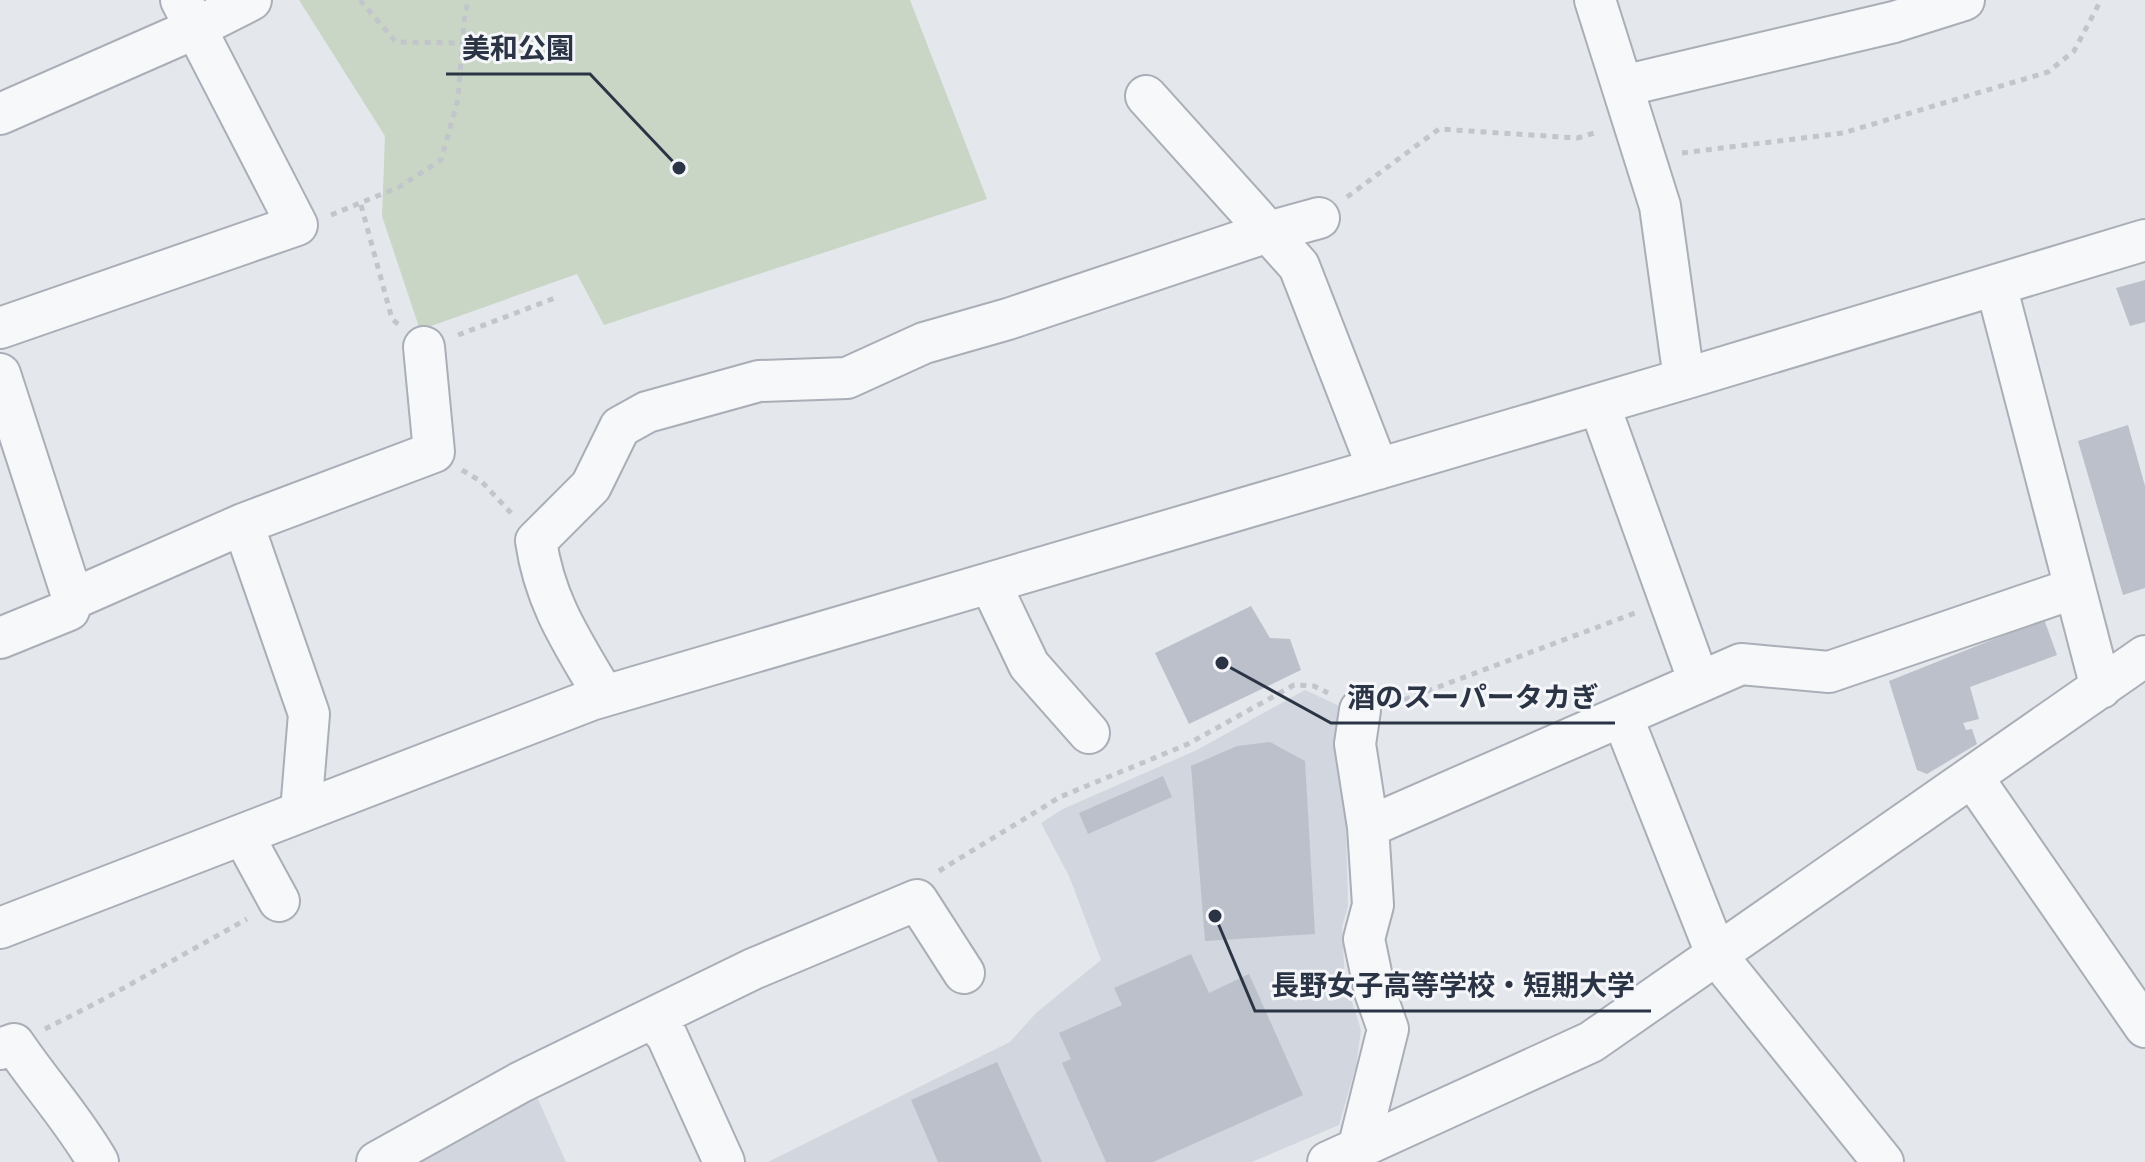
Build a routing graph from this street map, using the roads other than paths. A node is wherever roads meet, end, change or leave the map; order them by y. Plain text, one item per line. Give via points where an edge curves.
1 (251, 0) edge
2 (1595, 0) edge
3 (1964, 0) edge
4 (188, 14) edge
5 (1146, 96) dead end
6 (0, 114) edge
7 (1634, 122) junction
8 (1319, 218) road end
9 (1268, 232) junction
10 (2145, 240) edge
11 (1996, 285) junction
12 (0, 328) edge
13 (424, 347) road end
14 (0, 374) edge
15 (1684, 379) junction
16 (1599, 404) junction
17 (1378, 469) junction
18 (243, 524) junction
19 (990, 583) junction
20 (2075, 588) junction
21 (73, 599) junction
22 (0, 638) edge
23 (2145, 656) edge
24 (1699, 682) junction
25 (2101, 688) junction
26 (604, 696) junction
27 (1360, 710) road end
28 (1622, 716) junction
29 (1089, 733) dead end
30 (1973, 778) junction
31 (301, 811) junction
32 (1368, 827) junction
33 (243, 835) junction
34 (279, 901) road end
35 (0, 928) edge
36 (1717, 956) junction
37 (964, 973) dead end
38 (652, 1018) junction
39 (2145, 1027) edge
40 (7, 1046) edge
41 (1343, 1155) edge
42 (98, 1162) edge
43 (377, 1162) edge
44 (724, 1162) edge
45 (1883, 1162) edge

1 - 4 street
2 - 7 street
3 - 7 street
4 - 6 street
4 - 12 street via 297,225
5 - 9 street
7 - 15 street via 1660,206
8 - 9 street
9 - 17 street via 1299,266
9 - 26 street via 924,343 847,378 759,381 647,412 620,427 591,486 536,541 552,606
10 - 11 street
11 - 15 street
11 - 20 street
13 - 18 street via 434,452
14 - 21 street
15 - 16 street
16 - 17 street
16 - 24 street
17 - 19 street
18 - 21 street
18 - 31 street via 309,714
19 - 26 street
19 - 29 street via 1029,665
20 - 24 street via 1829,672 1741,664
20 - 25 street
21 - 22 street via 69,610
23 - 25 street
24 - 28 street
25 - 30 street
26 - 31 street
27 - 32 street via 1355,744
28 - 32 street
28 - 36 street
30 - 36 street
30 - 39 street
31 - 33 street
32 - 41 street via 1373,905 1364,939 1388,1029
33 - 34 street
33 - 35 street
36 - 41 street via 1591,1042
36 - 45 street
37 - 38 street via 917,900
38 - 43 street via 521,1082
38 - 44 street via 667,1036
40 - 42 street via 83,1136

